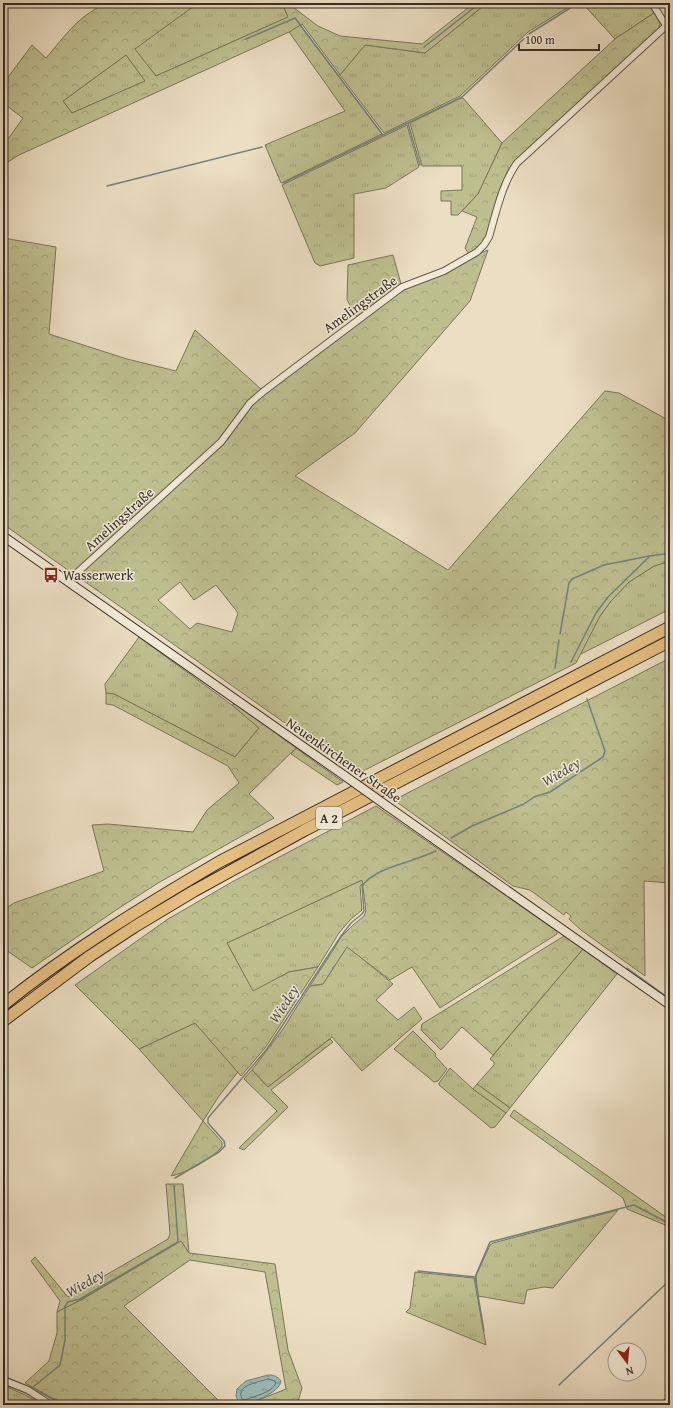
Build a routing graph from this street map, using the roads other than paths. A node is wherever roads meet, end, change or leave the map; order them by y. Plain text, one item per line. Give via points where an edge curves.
1 (652, 3) edge
2 (666, 26) junction
3 (670, 32) edge
4 (3, 536) edge
5 (68, 581) junction
6 (670, 627) edge
7 (670, 642) edge
8 (3, 1005) edge
9 (670, 1005) edge
10 (3, 1021) edge
11 (3, 1380) edge
12 (670, 1401) edge
13 (51, 1405) edge
14 (665, 1405) edge

1 - 2 street
2 - 3 street
2 - 5 street, Amelingstraße via 512,170 489,237 477,252 444,271 402,287 264,391 250,403 221,442
4 - 5 main road, Neuenkirchener Straße
5 - 9 main road, Neuenkirchener Straße, bridge
6 - 8 highway, A 2 via 219,862 89,942
7 - 10 highway, A 2 via 194,890 90,956
11 - 13 street via 28,1390
12 - 14 main road

